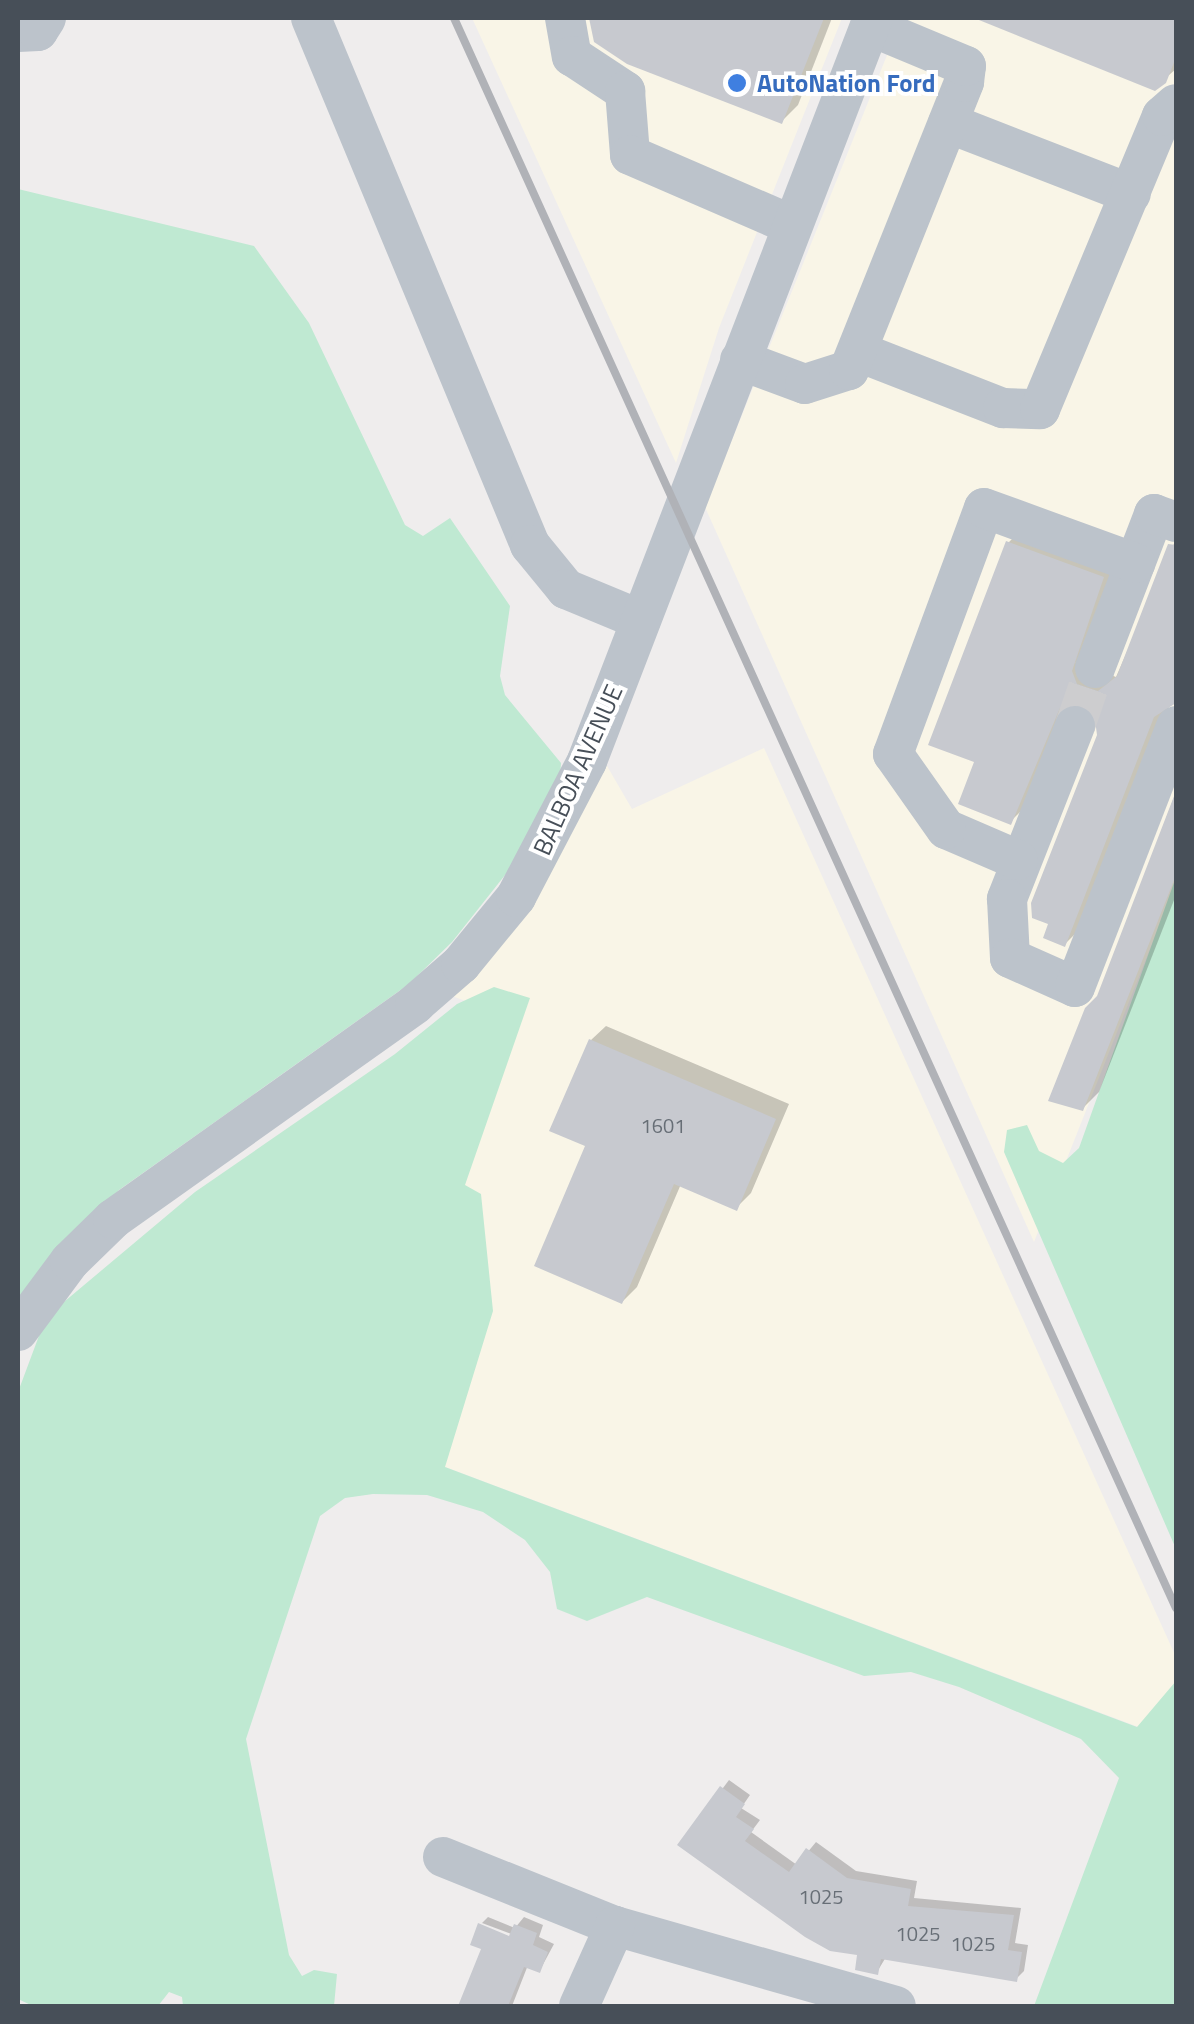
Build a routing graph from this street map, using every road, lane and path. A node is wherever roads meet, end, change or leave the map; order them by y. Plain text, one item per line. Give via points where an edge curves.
1 (46, 18) edge
2 (311, 18) edge
3 (565, 18) edge
4 (872, 22) edge
5 (18, 32) edge
6 (1176, 104) edge
7 (948, 124) junction
8 (1131, 194) junction
9 (792, 226) junction
10 (859, 352) junction
11 (740, 360) junction
12 (1176, 522) edge
13 (1136, 563) junction
14 (641, 620) junction
15 (1095, 668) tunnel mouth
16 (1075, 726) tunnel mouth
17 (1176, 726) edge
18 (1018, 860) junction
19 (18, 1331) edge
20 (442, 1857) dead end
21 (616, 1926) junction
22 (579, 2006) edge
23 (896, 2006) edge

1 - 5 street via 38,32
2 - 14 street via 530,544 566,589
3 - 9 street via 572,56 625,91 630,156
4 - 7 street via 966,66
4 - 9 street, BALBOA AVENUE
6 - 8 street via 1162,116
7 - 8 street
7 - 10 street
8 - 10 street via 1040,409 1003,408
9 - 11 street, BALBOA AVENUE
10 - 11 street via 838,378 805,384
11 - 14 street, BALBOA AVENUE
12 - 13 street via 1154,514
13 - 15 street
13 - 18 street via 984,508 893,754 946,829
14 - 19 street, BALBOA AVENUE via 561,818 488,933 402,1014 126,1208 70,1260
16 - 18 street
17 - 18 street via 1074,987 1010,958 1006,899
20 - 21 street
21 - 22 street
21 - 23 street

